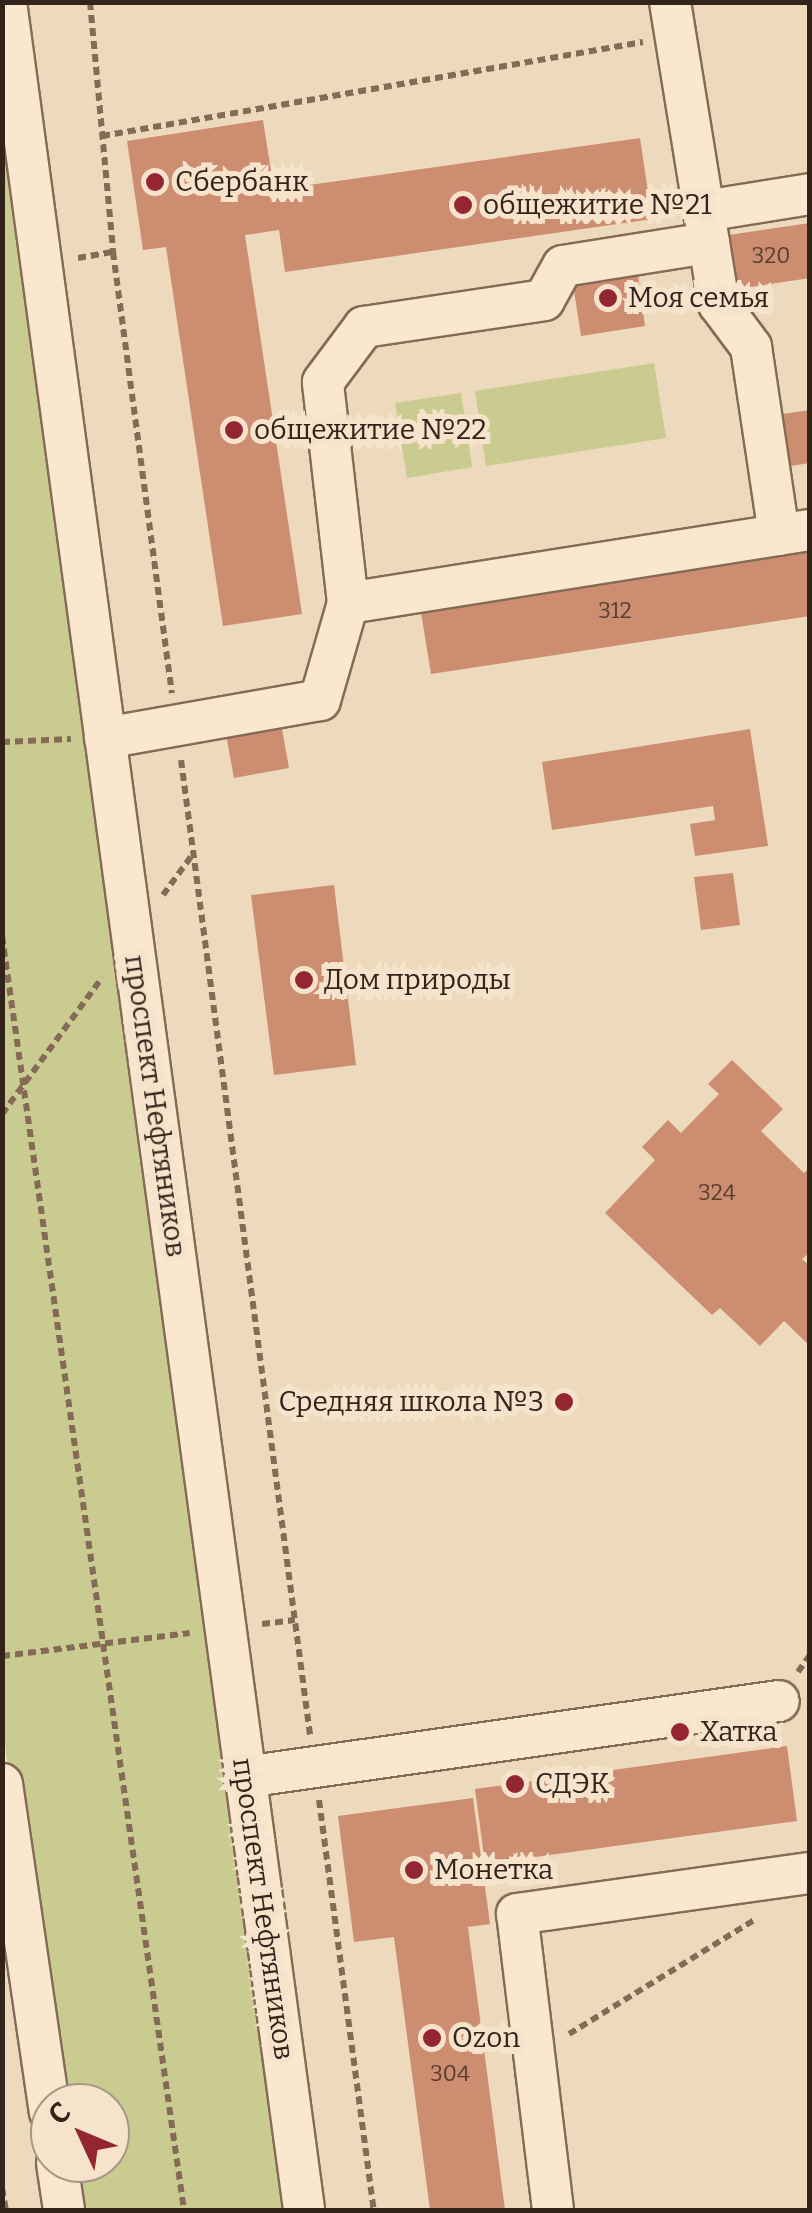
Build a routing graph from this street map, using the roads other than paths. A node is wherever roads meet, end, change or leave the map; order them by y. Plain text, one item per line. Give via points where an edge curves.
1 (6, 2) edge
2 (673, 20) edge
3 (9, 72) edge
4 (810, 194) edge
5 (706, 227) junction
6 (794, 532) edge
7 (348, 603) junction
8 (105, 738) junction
9 (780, 1700) dead end
10 (245, 1777) junction
11 (2, 1784) edge
12 (810, 1873) edge
13 (46, 2083) edge
14 (61, 2183) edge
15 (64, 2210) edge
16 (304, 2210) edge
17 (553, 2210) edge

1 - 3 street, проспект Нефтяников
2 - 5 street
3 - 8 street, проспект Нефтяников
4 - 5 street
5 - 6 street via 718,304 751,347
5 - 7 street via 564,266 544,300 364,327 323,382
6 - 7 street
7 - 8 street via 320,700
8 - 10 street, проспект Нефтяников
9 - 10 street
10 - 16 street, проспект Нефтяников
11 - 13 street
12 - 17 street via 517,1914
14 - 15 street

